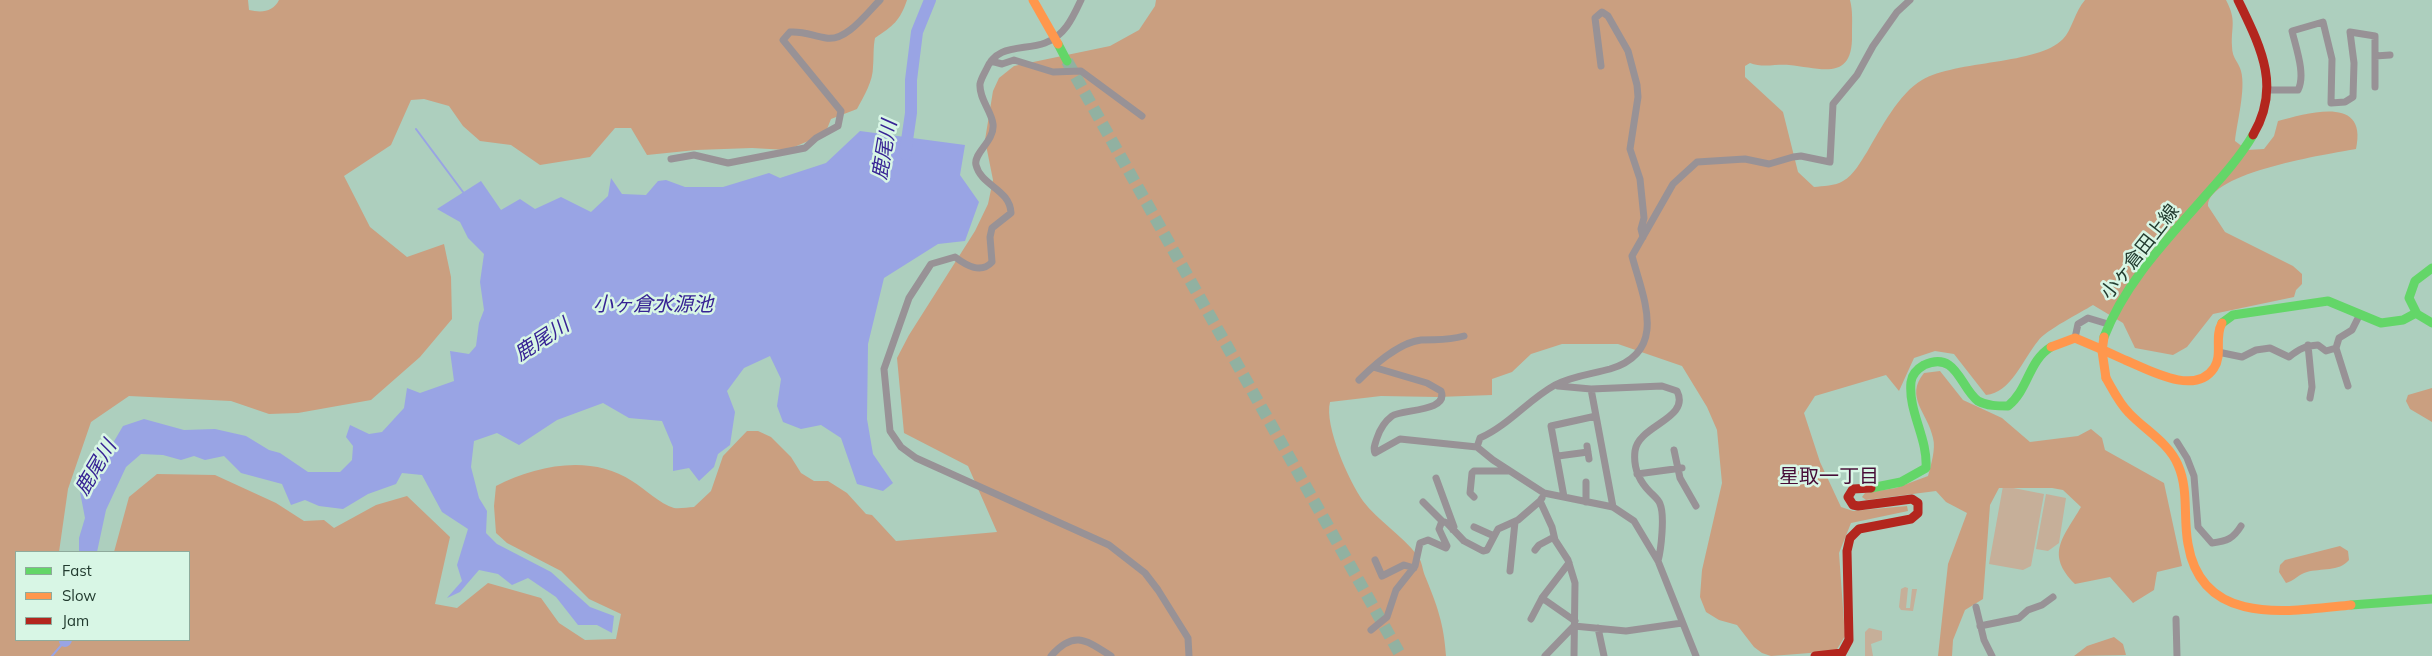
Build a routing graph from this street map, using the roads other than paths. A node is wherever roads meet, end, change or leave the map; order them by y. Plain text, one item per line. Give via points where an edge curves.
1 (880, 0) edge
2 (1033, 0) edge
3 (1081, 0) edge
4 (1910, 0) edge
5 (2238, 0) edge
6 (2390, 55) dead end
7 (2375, 56) junction
8 (991, 60) junction
9 (1067, 61) tunnel mouth
10 (1601, 66) dead end
11 (2375, 87) dead end
12 (2268, 90) junction
13 (1142, 116) dead end
14 (671, 159) dead end
15 (1643, 236) junction
16 (2432, 268) edge
17 (2360, 314) junction
18 (2416, 314) junction
19 (2432, 323) edge
20 (2108, 324) junction
21 (1464, 336) dead end
22 (2319, 336) dead end
23 (2075, 338) junction
24 (2308, 345) junction
25 (2318, 345) junction
26 (2336, 348) junction
27 (2218, 352) junction
28 (1373, 366) junction
29 (1359, 380) dead end
30 (1555, 385) junction
31 (2348, 386) dead end
32 (1591, 388) junction
33 (2310, 398) dead end
34 (1596, 416) junction
35 (2178, 442) dead end
36 (1477, 447) junction
37 (1674, 450) dead end
38 (1588, 452) dead end
39 (1558, 456) junction
40 (1680, 469) junction
41 (1510, 471) junction
42 (1637, 474) junction
43 (1436, 478) dead end
44 (1586, 482) dead end
45 (1544, 493) junction
46 (1474, 497) dead end
47 (1564, 497) junction
48 (1540, 501) junction
49 (1423, 502) dead end
50 (1586, 502) junction
51 (1696, 506) dead end
52 (1613, 507) junction
53 (1442, 521) junction
54 (1515, 522) junction
55 (2242, 526) dead end
56 (1474, 527) dead end
57 (1453, 530) junction
58 (1494, 536) junction
59 (1554, 537) junction
60 (1535, 550) dead end
61 (1375, 560) dead end
62 (1658, 561) junction
63 (1569, 563) junction
64 (1414, 568) junction
65 (1510, 571) dead end
66 (2053, 597) dead end
67 (1542, 598) junction
68 (2432, 599) edge
69 (1976, 607) dead end
70 (1531, 619) dead end
71 (2176, 619) dead end
72 (1574, 623) junction
73 (1682, 623) junction
74 (1980, 626) junction
75 (1598, 628) junction
76 (1371, 630) dead end
77 (1051, 656) edge
78 (1111, 656) edge
79 (1189, 656) edge
80 (1545, 656) edge
81 (1574, 656) edge
82 (1604, 656) edge
83 (1696, 656) edge
84 (1815, 656) edge
85 (1992, 656) edge
86 (2177, 656) edge

1 - 14 street via 843,35 828,39 802,31 790,32 783,40 841,112 838,126 805,148 728,163 694,156
2 - 9 main road, bridge
3 - 8 street via 1061,32 1044,43 1007,49
4 - 15 street via 1897,12 1857,75 1833,104 1830,162 1801,156 1769,164 1744,159 1696,162 1673,184
5 - 12 main road, 小ヶ倉田上線 via 2257,40
6 - 7 street
7 - 11 street
7 - 12 street via 2375,36 2350,32 2354,63 2353,97 2345,102 2331,103 2332,59 2323,22 2306,26 2292,31 2300,66 2298,90
8 - 13 street via 1002,64 1014,60 1053,72 1080,71
8 - 79 street via 980,83 981,95 993,124 988,144 978,156 976,165 981,174 1008,199 1012,213 992,228 992,262 987,268 980,270 955,257 931,264 909,298 884,369 890,431 901,447 916,458 1109,545 1145,572 1188,638
10 - 15 street via 1596,18 1602,12 1608,16 1628,51 1637,80 1638,97 1630,149 1640,179
12 - 20 main road, 小ヶ倉田上線 via 2261,118 2239,156 2128,287
15 - 30 street via 1632,256 1646,304 1648,325 1645,342 1634,356 1612,368
16 - 18 main road via 2415,281 2410,292 2410,302
17 - 18 main road via 2390,325
17 - 26 street via 2352,330 2339,338
17 - 27 main road via 2328,301 2234,315 2220,327
18 - 19 main road
20 - 23 street via 2088,318 2078,324
20 - 68 main road, 小ヶ倉田上線, bridge via 2102,351 2106,378 2130,415 2170,449 2185,484 2190,551 2196,568 2219,596 2242,608 2269,613
21 - 28 street via 1446,341 1414,342
22 - 25 street
23 - 27 main road via 2163,377 2177,379 2207,376 2215,367
23 - 84 main road via 2041,354 2022,393 2008,406 1985,405 1976,400 1956,371 1940,361 1926,364 1914,373 1911,402 1927,454 1926,468 1913,477 1872,489 1853,489 1848,497 1853,505 1858,506 1912,499 1918,503 1919,511 1911,519 1859,529 1848,540 1849,640 1842,653
24 - 25 street
24 - 27 street via 2289,357 2270,348 2242,357
24 - 33 street
25 - 26 street via 2326,351
26 - 31 street
28 - 29 street
28 - 36 street via 1427,383 1442,395 1433,406 1393,415 1383,424 1374,453 1400,439
30 - 32 street
30 - 36 street via 1480,438
32 - 34 street
32 - 42 street via 1662,386 1677,391 1680,401 1676,410 1639,440 1635,453
34 - 39 street via 1551,426
34 - 52 street
35 - 55 street via 2194,476 2198,527 2212,543 2227,541
36 - 41 street
37 - 40 street
38 - 39 street
39 - 47 street
40 - 42 street
40 - 51 street
41 - 45 street
41 - 46 street via 1474,471 1470,493
42 - 62 street via 1660,504
43 - 57 street
44 - 50 street
45 - 47 street
45 - 48 street
47 - 50 street
48 - 54 street
48 - 59 street
49 - 53 street
50 - 52 street
52 - 62 street via 1634,521
53 - 57 street
53 - 64 street via 1439,529 1446,548 1424,540 1419,546
54 - 58 street via 1503,526
54 - 65 street
56 - 58 street
57 - 58 street via 1464,541 1483,551 1487,550
59 - 60 street
59 - 63 street
61 - 64 street via 1382,576 1404,566
62 - 73 street
63 - 67 street
63 - 72 street via 1575,583
64 - 76 street via 1396,590 1387,617
66 - 74 street via 2019,618
67 - 70 street
67 - 72 street
69 - 74 street
71 - 86 street
72 - 75 street
72 - 80 street
72 - 81 street
73 - 75 street via 1646,630
73 - 83 street
74 - 85 street
75 - 82 street
77 - 78 street via 1066,642 1086,640

